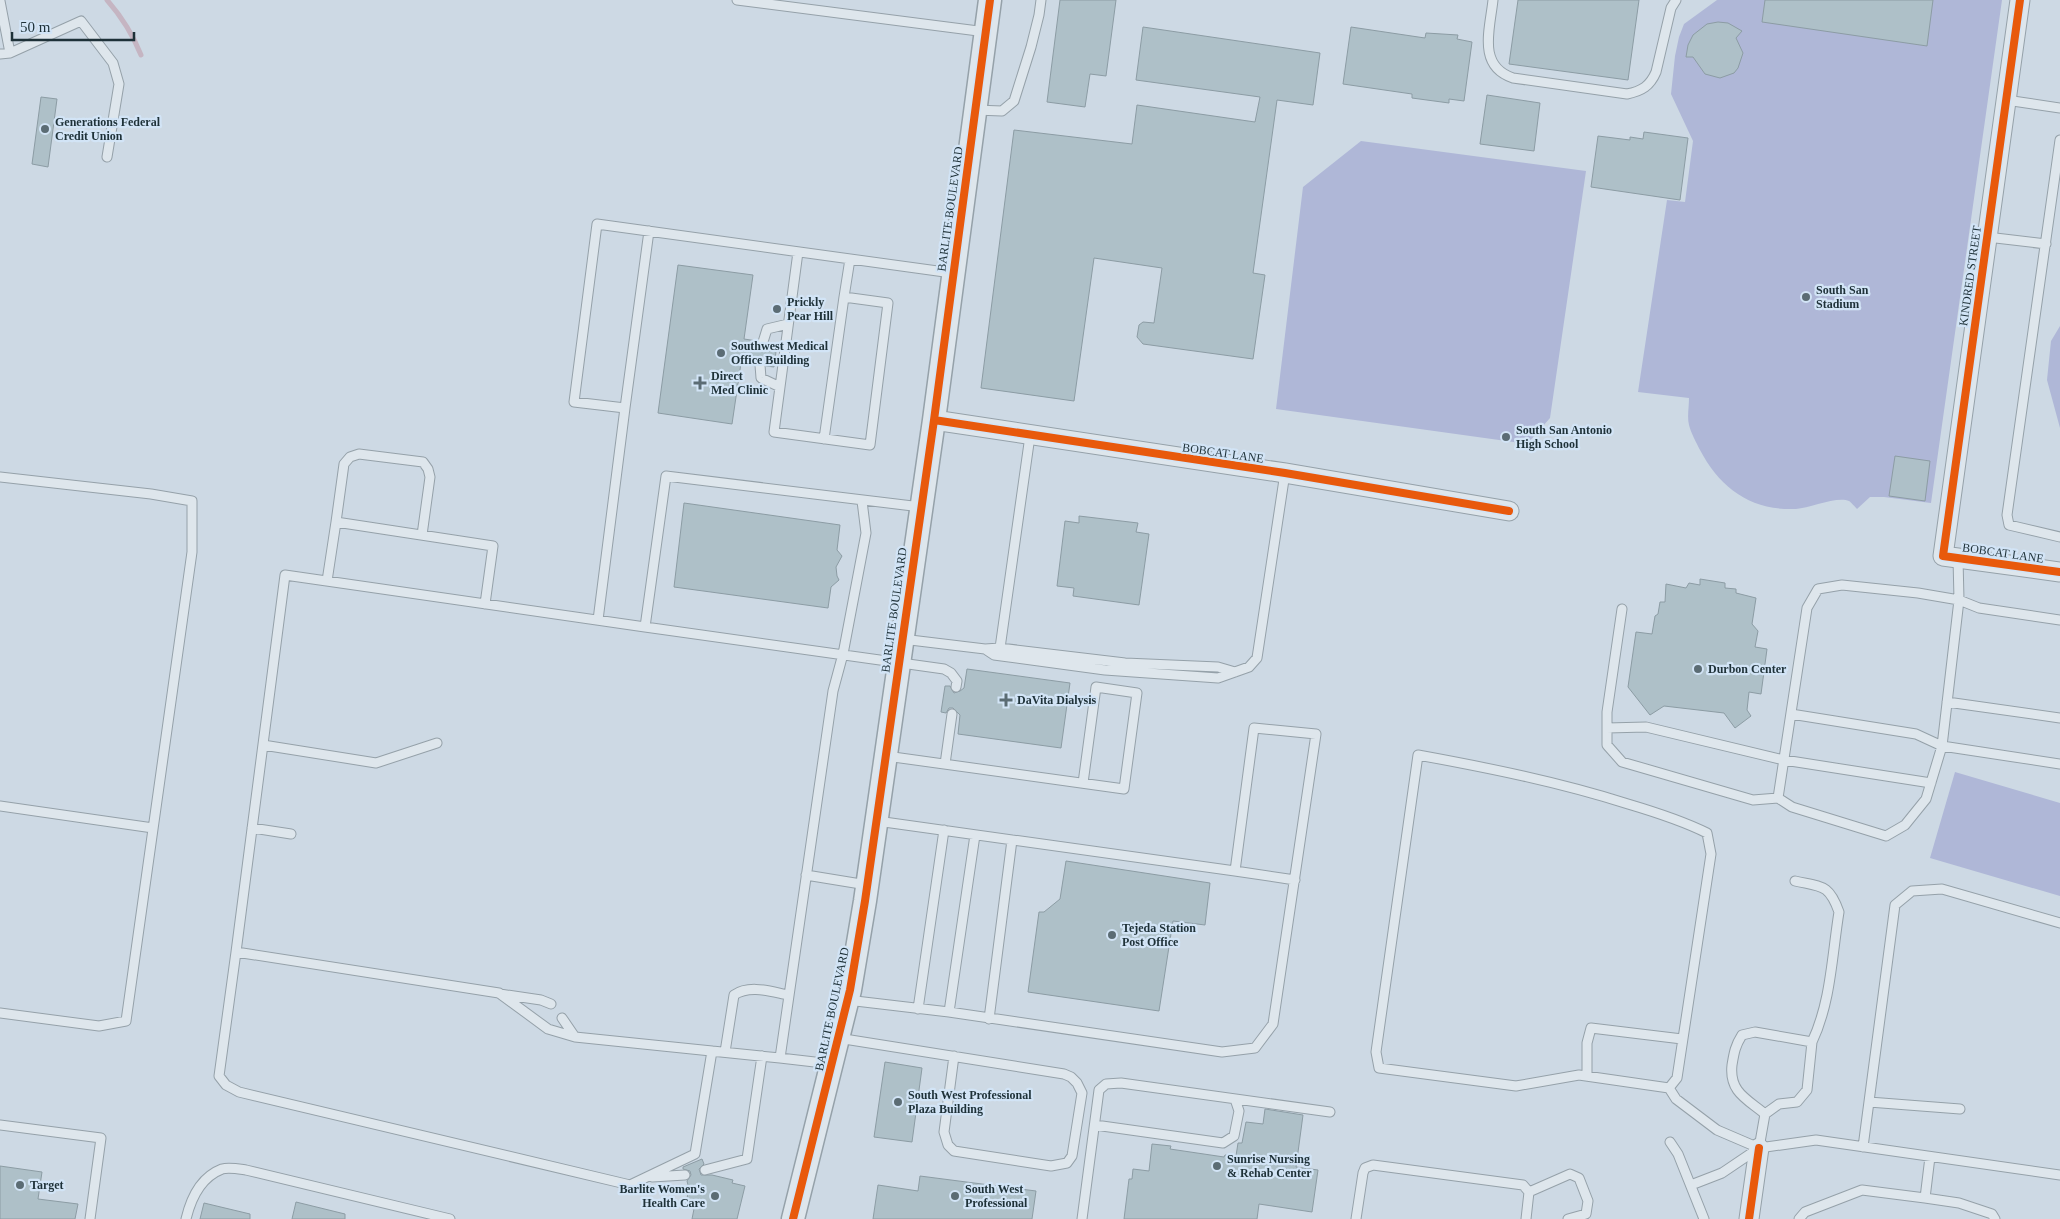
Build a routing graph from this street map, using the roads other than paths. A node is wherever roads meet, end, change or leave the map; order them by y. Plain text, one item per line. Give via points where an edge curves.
1 (737, 0) edge
2 (990, 0) edge
3 (1041, 0) edge
4 (1493, 0) edge
5 (1676, 0) edge
6 (2020, 0) edge
7 (0, 1) edge
8 (760, 2) edge
9 (986, 32) junction
10 (10, 53) junction
11 (0, 54) edge
12 (2006, 100) junction
13 (2060, 108) edge
14 (975, 110) junction
15 (2060, 140) edge
16 (108, 157) dead end
17 (648, 231) junction
18 (1987, 237) junction
19 (2046, 244) junction
20 (798, 252) junction
21 (850, 259) junction
22 (952, 273) junction
23 (844, 297) junction
24 (788, 324) junction
25 (764, 342) dead end
26 (760, 366) dead end
27 (780, 387) junction
28 (625, 408) junction
29 (934, 420) junction
30 (1030, 436) junction
31 (824, 439) junction
32 (1285, 473) junction
33 (0, 477) edge
34 (862, 501) junction
35 (921, 507) junction
36 (1509, 511) dead end
37 (336, 522) junction
38 (422, 535) junction
39 (2060, 537) edge
40 (1951, 557) junction
41 (2060, 572) edge
42 (326, 581) junction
43 (1959, 600) junction
44 (485, 604) junction
45 (1622, 609) dead end
46 (598, 620) junction
47 (2060, 620) edge
48 (645, 627) junction
49 (902, 639) junction
50 (1000, 648) junction
51 (984, 649) junction
52 (843, 654) junction
53 (898, 661) junction
54 (1235, 672) junction
55 (956, 687) dead end
56 (1947, 702) junction
57 (952, 714) dead end
58 (1791, 714) junction
59 (2060, 718) edge
60 (1607, 728) junction
61 (437, 743) dead end
62 (263, 745) junction
63 (1942, 746) junction
64 (886, 756) junction
65 (1784, 760) junction
66 (945, 764) junction
67 (2060, 764) edge
68 (1083, 783) junction
69 (1931, 784) junction
70 (1778, 798) junction
71 (0, 806) edge
72 (876, 821) junction
73 (153, 828) junction
74 (252, 828) junction
75 (944, 830) junction
76 (291, 834) dead end
77 (975, 835) junction
78 (1012, 840) junction
79 (1235, 871) junction
80 (806, 874) junction
81 (1295, 880) junction
82 (1796, 881) dead end
83 (867, 885) junction
84 (2060, 923) edge
85 (236, 952) junction
86 (499, 993) junction
87 (789, 995) junction
88 (847, 1000) junction
89 (551, 1004) dead end
90 (918, 1009) junction
91 (949, 1012) junction
92 (0, 1013) edge
93 (562, 1018) dead end
94 (989, 1018) junction
95 (575, 1037) junction
96 (838, 1038) junction
97 (1682, 1039) junction
98 (1812, 1042) junction
99 (712, 1051) junction
100 (726, 1052) junction
101 (762, 1056) junction
102 (954, 1056) junction
103 (780, 1058) junction
104 (832, 1064) junction
105 (1587, 1076) junction
106 (1669, 1088) junction
107 (1235, 1099) junction
108 (1869, 1102) junction
109 (1960, 1110) dead end
110 (1330, 1112) dead end
111 (1765, 1114) junction
112 (0, 1125) edge
113 (1095, 1125) junction
114 (1670, 1142) dead end
115 (1864, 1147) junction
116 (1759, 1148) junction
117 (1930, 1157) junction
118 (706, 1170) dead end
119 (2059, 1173) edge
120 (685, 1176) dead end
121 (647, 1177) junction
122 (1691, 1185) junction
123 (1529, 1192) junction
124 (1925, 1198) junction
125 (90, 1219) edge
126 (186, 1219) edge
127 (450, 1219) edge
128 (793, 1219) edge
129 (1082, 1219) edge
130 (1356, 1219) edge
131 (1526, 1219) edge
132 (1568, 1219) edge
133 (1704, 1219) edge
134 (1748, 1219) edge
135 (1799, 1219) edge
136 (1995, 1219) edge

1 - 8 lane
2 - 9 street, BARLITE BOULEVARD
3 - 14 lane via 1014,101 1002,111
4 - 5 lane via 1488,53 1491,62 1504,75 1627,94 1642,90 1652,81 1671,8
6 - 12 street, KINDRED STREET
7 - 10 lane
8 - 9 lane
9 - 14 street, BARLITE BOULEVARD
10 - 11 lane
10 - 16 lane via 81,21 113,63 119,84
12 - 13 lane
12 - 18 street, KINDRED STREET
14 - 22 street, BARLITE BOULEVARD
15 - 19 lane
17 - 20 lane
17 - 28 lane
17 - 28 lane via 597,224 574,402
18 - 19 lane
18 - 40 street, KINDRED STREET
19 - 39 lane via 2007,515 2009,525
20 - 21 lane
20 - 24 lane
21 - 22 lane
21 - 23 lane
22 - 29 street, BARLITE BOULEVARD
23 - 31 lane
23 - 31 lane via 888,303 870,445
24 - 25 lane via 767,329
24 - 27 lane
26 - 27 lane via 761,378
27 - 31 lane via 774,432
28 - 46 lane
29 - 30 street, BOBCAT LANE
29 - 35 street, BARLITE BOULEVARD
30 - 32 street, BOBCAT LANE
30 - 50 lane
32 - 36 street, BOBCAT LANE
32 - 54 lane via 1257,658 1250,667
33 - 73 lane via 192,501 192,552
34 - 35 lane
34 - 48 lane via 666,476
34 - 52 lane via 866,533
35 - 49 street, BARLITE BOULEVARD
37 - 38 lane
37 - 38 lane via 344,464 350,457 359,454 423,462 430,477
37 - 42 lane
38 - 44 lane via 493,546
40 - 41 street, BOBCAT LANE
40 - 43 lane
42 - 44 lane
42 - 62 lane via 284,575
43 - 47 lane via 1979,608
43 - 56 lane
43 - 58 lane via 1842,585 1818,589 1807,608
44 - 46 lane
45 - 60 lane
46 - 48 lane
48 - 52 lane
49 - 51 lane
49 - 53 street, BARLITE BOULEVARD
50 - 51 lane
50 - 54 lane
51 - 54 lane via 994,655 1105,670 1218,678
52 - 53 lane
52 - 80 lane via 833,691
53 - 55 lane via 944,669 952,673 957,681
53 - 64 street, BARLITE BOULEVARD
56 - 59 lane
56 - 63 lane
57 - 66 lane
58 - 63 lane via 1916,734
58 - 65 lane
60 - 65 lane via 1646,727
60 - 70 lane via 1607,745 1622,762 1753,800
61 - 62 lane via 376,764
62 - 74 lane
63 - 67 lane
63 - 69 lane
64 - 66 lane
64 - 72 street, BARLITE BOULEVARD
65 - 69 lane
65 - 70 lane
66 - 68 lane
68 - 68 lane via 1124,789 1137,693 1096,687
69 - 70 lane via 1926,799 1905,825 1886,836 1792,807
71 - 73 lane
72 - 75 lane
72 - 83 street, BARLITE BOULEVARD
73 - 92 lane via 126,1021 99,1026
74 - 76 lane
74 - 85 lane
75 - 77 lane
75 - 90 lane
77 - 78 lane
77 - 91 lane
78 - 79 lane
78 - 94 lane
79 - 81 lane
79 - 81 lane via 1254,728 1316,734
80 - 83 lane
80 - 87 lane
81 - 94 lane via 1273,1024 1255,1048 1222,1052
82 - 98 lane via 1825,888 1834,898 1839,912 1825,1004
83 - 88 street, BARLITE BOULEVARD
84 - 108 lane via 1942,889 1912,891 1895,905
85 - 86 lane
85 - 121 lane via 219,1076 226,1085 239,1092 630,1186
86 - 89 lane
86 - 95 lane via 548,1029
87 - 100 lane via 749,989 734,995
87 - 103 lane
88 - 90 lane
88 - 96 street, BARLITE BOULEVARD
90 - 91 lane
91 - 94 lane
93 - 95 lane
95 - 99 lane
96 - 102 lane
96 - 104 street, BARLITE BOULEVARD
97 - 105 lane via 1591,1028 1587,1043
97 - 105 lane via 1711,854 1706,834 1682,821 1596,794 1495,769 1418,755 1376,1052 1379,1068 1516,1086
97 - 106 lane via 1677,1078
98 - 111 lane via 1807,1090 1797,1102 1779,1104
98 - 111 lane via 1756,1032 1742,1035 1734,1047 1731,1077 1736,1089
99 - 100 lane
99 - 121 lane via 695,1154
100 - 101 lane
101 - 103 lane
101 - 118 lane via 747,1159
102 - 102 lane via 1071,1077 1082,1093 1072,1156 1066,1163 1051,1166 954,1151 948,1145 944,1132
103 - 104 lane
104 - 128 street, BARLITE BOULEVARD
105 - 106 lane
106 - 116 lane via 1676,1098 1717,1130
107 - 110 lane
107 - 113 lane via 1121,1083 1106,1084 1099,1090
107 - 113 lane via 1239,1111 1234,1136 1223,1143
108 - 109 lane
108 - 115 lane
111 - 116 lane
112 - 125 lane via 100,1138
113 - 129 lane
114 - 122 lane
115 - 116 lane via 1816,1140
115 - 117 lane
116 - 122 lane via 1722,1173
116 - 134 street
117 - 119 lane
117 - 124 lane
120 - 121 lane
122 - 133 lane
123 - 130 lane via 1523,1186 1373,1165 1365,1168 1363,1173
123 - 131 lane
123 - 132 lane via 1570,1174 1579,1178 1588,1201 1586,1214
124 - 135 lane via 1862,1190 1805,1212
124 - 136 lane via 1959,1203 1992,1214
126 - 127 lane via 189,1204 205,1179 224,1169 246,1170

